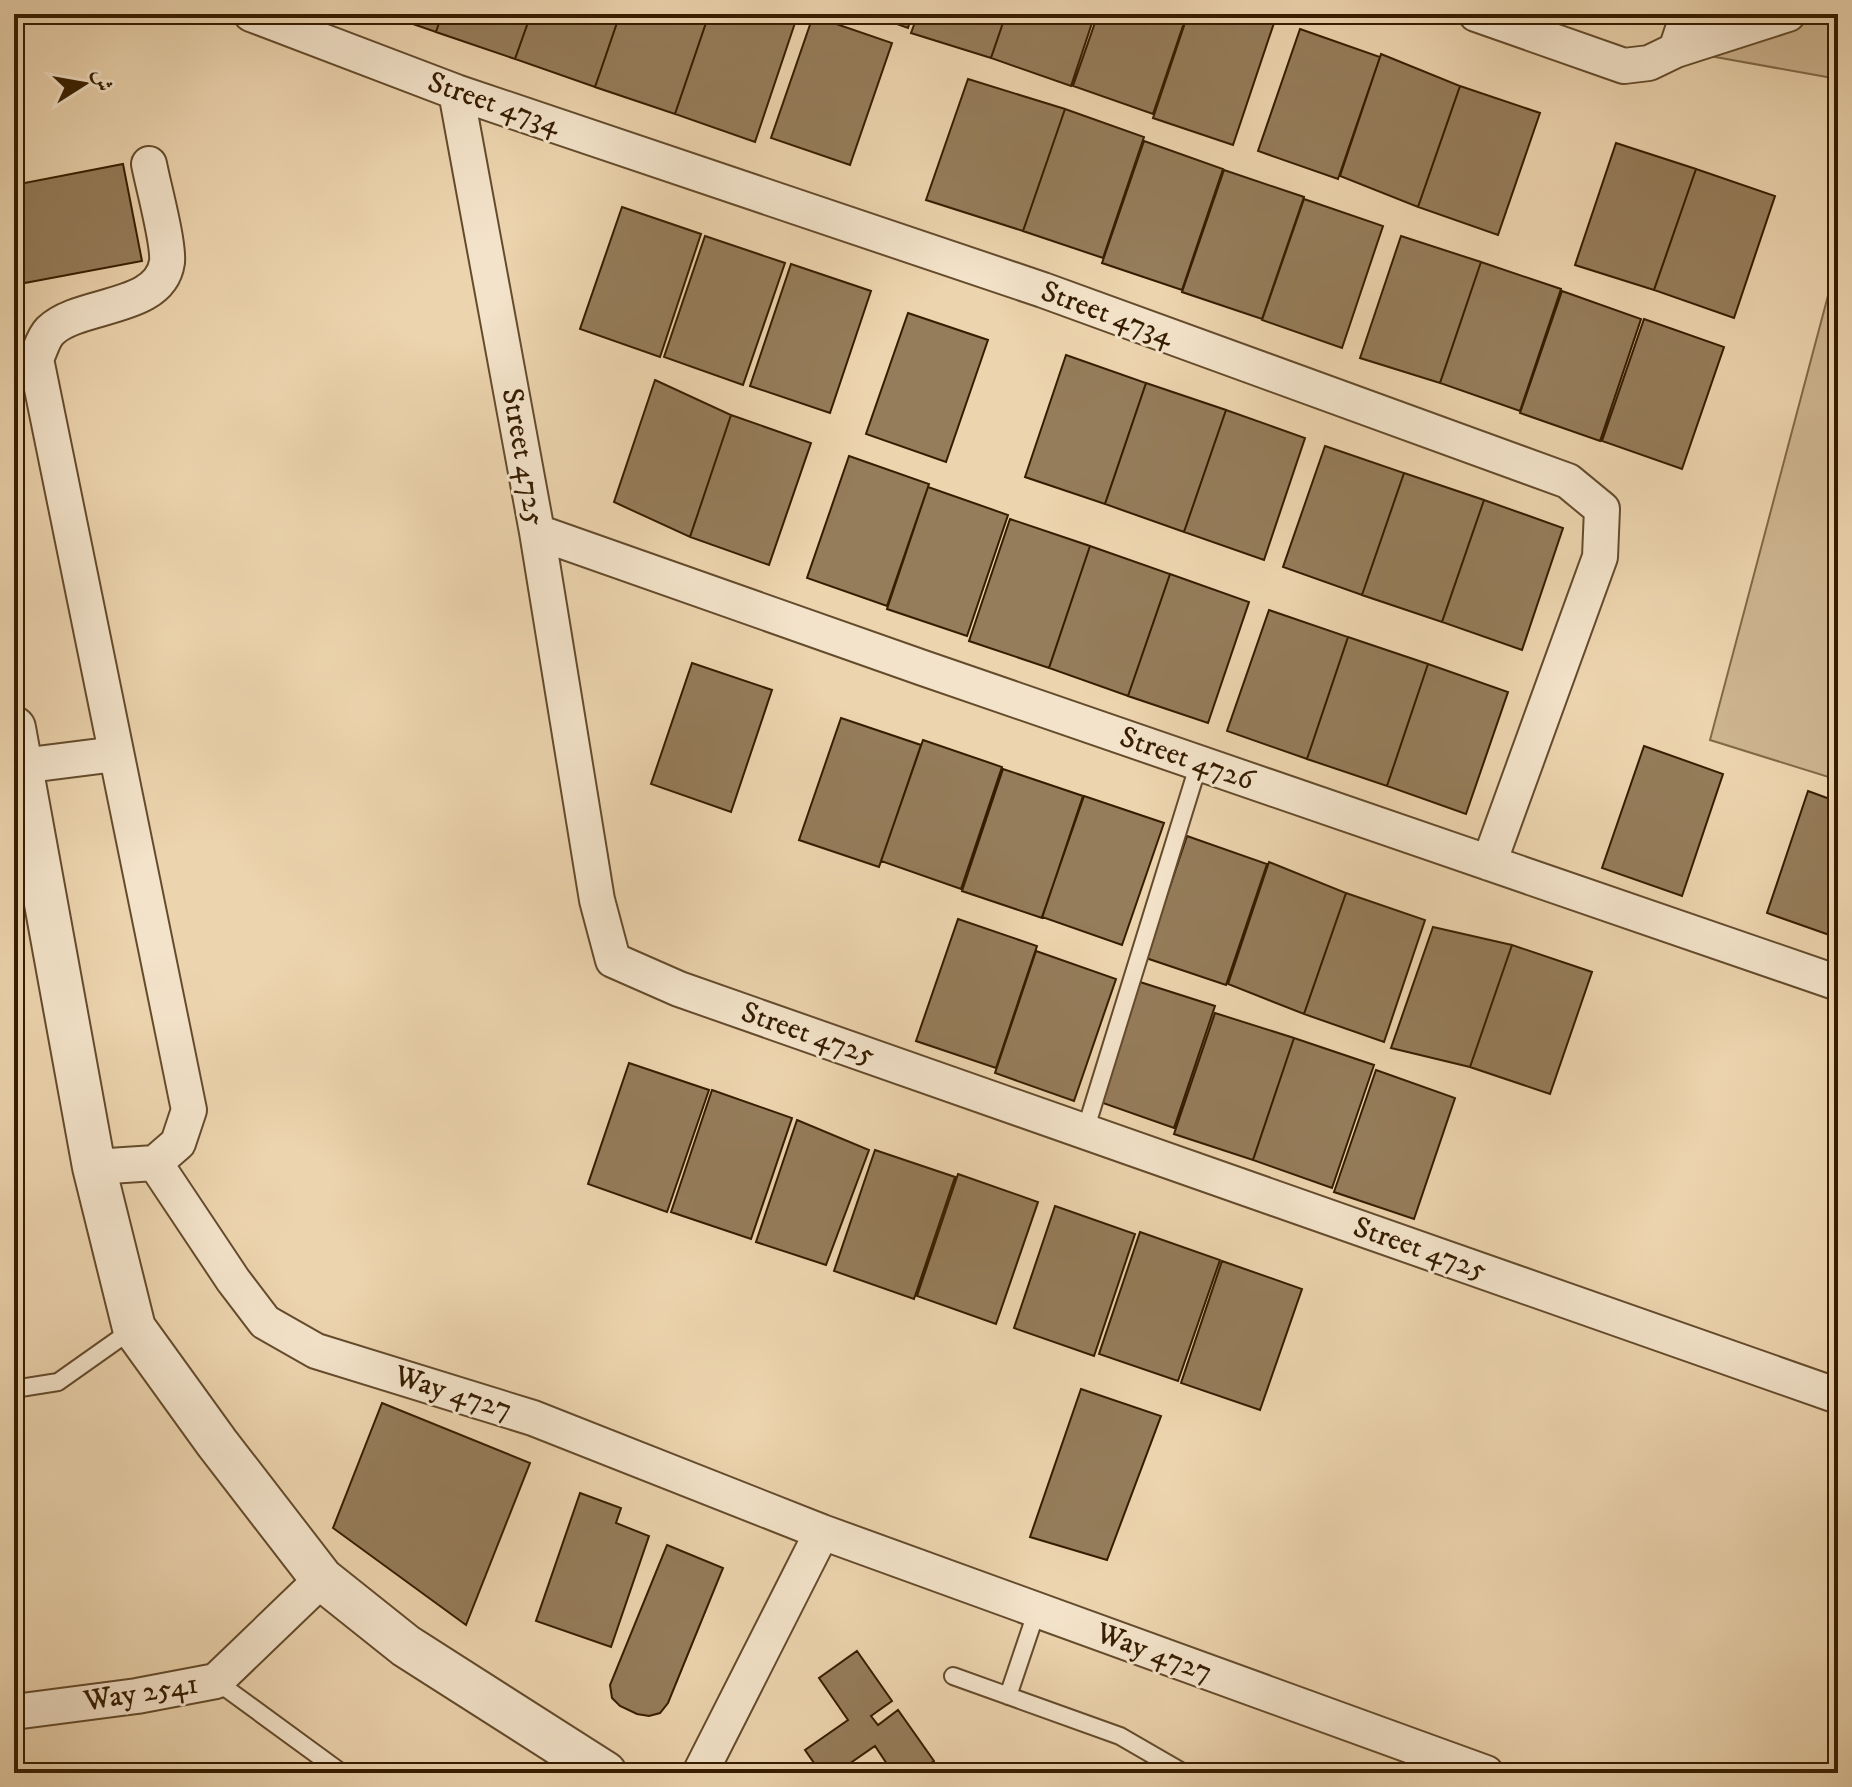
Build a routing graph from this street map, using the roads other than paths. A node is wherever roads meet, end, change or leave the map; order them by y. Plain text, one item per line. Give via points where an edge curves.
1 (251, 14) edge
2 (1476, 14) edge
3 (1688, 14) edge
4 (1788, 14) edge
5 (1676, 50) junction
6 (456, 92) junction
7 (149, 164) dead end
8 (537, 532) junction
9 (18, 747) edge
10 (116, 754) junction
11 (1199, 763) junction
12 (1489, 863) junction
13 (1838, 983) edge
14 (1085, 1131) junction
15 (155, 1163) junction
16 (94, 1167) junction
17 (134, 1328) junction
18 (14, 1389) edge
19 (1838, 1396) edge
20 (822, 1532) junction
21 (322, 1579) junction
22 (1037, 1610) junction
23 (953, 1676) dead end
24 (216, 1681) junction
25 (1008, 1696) junction
26 (14, 1712) edge
27 (342, 1773) edge
28 (605, 1773) edge
29 (700, 1773) edge
30 (1184, 1773) edge
31 (1486, 1773) edge

1 - 6 street, Street 4734
2 - 5 street via 1624,66 1649,63
3 - 5 street
4 - 5 street
6 - 8 street, Street 4725
6 - 12 street, Street 4734 via 1043,290 1568,481 1602,509 1600,557
7 - 10 street via 167,259 162,277 144,294 68,318 48,333 36,359
8 - 11 street, Street 4726
8 - 14 street, Street 4725 via 597,900 613,960 679,989
9 - 10 street
9 - 16 street
10 - 15 street via 189,1110 178,1143
11 - 12 street, Street 4726
11 - 14 lane
12 - 13 street, Street 4726
14 - 19 street, Street 4725
15 - 16 street
15 - 20 street, Way 4727 via 265,1322 316,1351 533,1418
16 - 17 street
17 - 18 lane via 58,1382
17 - 21 street
20 - 22 street, Way 4727
20 - 29 street
21 - 24 street, Way 2541
21 - 28 street via 406,1646
22 - 25 lane
22 - 31 street, Way 4727
23 - 25 lane
24 - 26 street, Way 2541
24 - 27 lane
25 - 30 lane via 1120,1736

